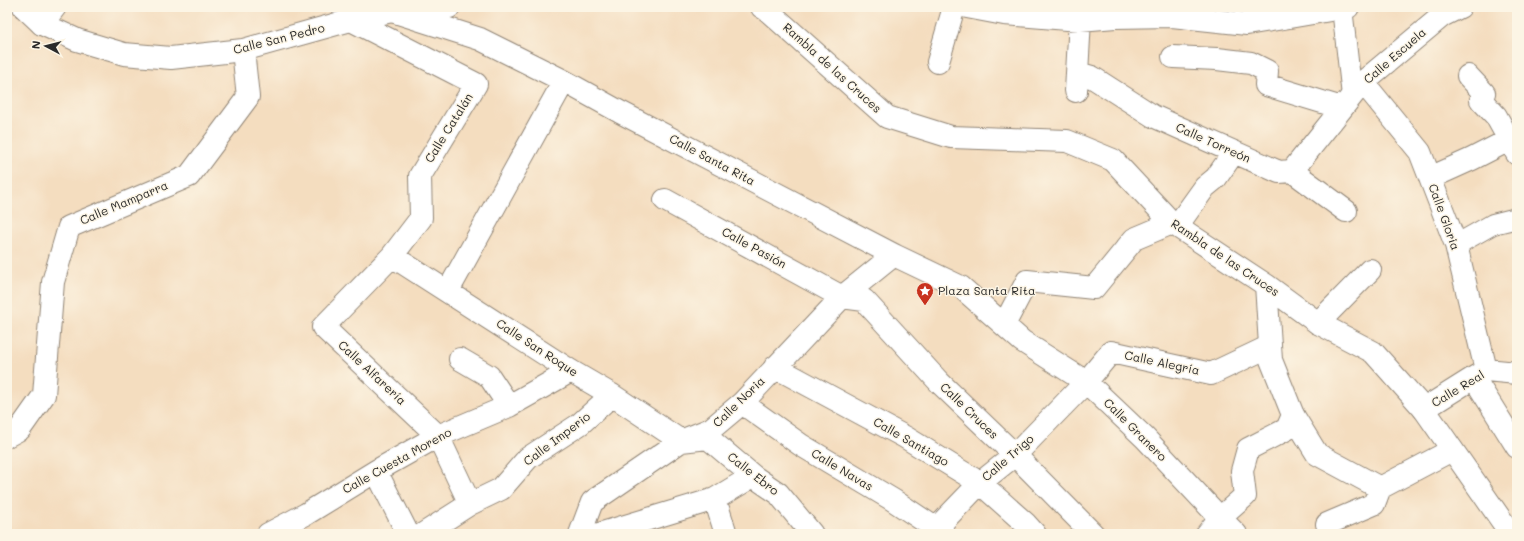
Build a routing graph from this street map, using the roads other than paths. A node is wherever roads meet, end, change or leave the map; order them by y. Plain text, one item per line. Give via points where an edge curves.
1 (24, 7) edge
2 (450, 7) edge
3 (762, 7) edge
4 (954, 7) edge
5 (967, 7) edge
6 (1345, 7) edge
7 (1460, 7) edge
8 (389, 9) edge
9 (1005, 10) edge
10 (1173, 11) edge
11 (48, 15) edge
12 (1246, 15) edge
13 (351, 20) junction
14 (1080, 20) junction
15 (243, 50) junction
16 (1173, 57) dead end
17 (938, 62) dead end
18 (1468, 76) dead end
19 (564, 81) junction
20 (1353, 96) junction
21 (1513, 147) edge
22 (1234, 152) junction
23 (1292, 171) junction
24 (1430, 178) junction
25 (665, 200) dead end
26 (1346, 211) dead end
27 (1517, 218) edge
28 (1174, 225) junction
29 (1456, 245) junction
30 (894, 255) junction
31 (392, 256) junction
32 (1370, 270) dead end
33 (1266, 285) junction
34 (448, 291) junction
35 (842, 297) junction
36 (1318, 323) junction
37 (1004, 325) junction
38 (1022, 341) joint
39 (1270, 346) junction
40 (460, 359) dead end
41 (774, 367) junction
42 (571, 371) junction
43 (1517, 373) edge
44 (1480, 374) junction
45 (1086, 382) junction
46 (612, 395) junction
47 (742, 403) junction
48 (509, 406) junction
49 (1424, 410) junction
50 (1293, 415) junction
51 (7, 436) edge
52 (438, 436) junction
53 (681, 441) junction
54 (1517, 448) edge
55 (1452, 450) junction
56 (1015, 455) junction
57 (376, 471) junction
58 (753, 476) junction
59 (980, 483) junction
60 (1380, 488) junction
61 (715, 498) junction
62 (470, 504) junction
63 (1327, 524) dead end
64 (1214, 526) edge
65 (938, 532) edge
66 (268, 534) edge
67 (408, 534) edge
68 (423, 534) edge
69 (580, 534) edge
70 (599, 534) edge
71 (726, 534) edge
72 (812, 534) edge
73 (1035, 534) edge
74 (1093, 534) edge
75 (1236, 534) edge
76 (1511, 534) edge

1 - 11 street, Calle San Pedro
2 - 8 street, Calle San Pedro
3 - 28 street, Rambla de las Cruces via 887,117 951,136 1067,141 1113,160
4 - 17 street
5 - 9 street
6 - 12 street
6 - 20 street
7 - 20 street, Calle Escuela via 1442,16
8 - 13 street, Calle San Pedro
8 - 19 street, Calle Santa Rita via 480,39
9 - 14 street
10 - 12 street
10 - 14 street
11 - 15 street, Calle San Pedro via 77,40 124,54 171,58
13 - 15 street, Calle San Pedro
13 - 31 street, Calle Catalán via 476,84 420,176 421,218
14 - 22 street, Calle Torreón via 1077,82 1092,77 1153,116
15 - 51 street, Calle Mamparra via 248,97 189,176 69,227 53,282 44,395 20,429
16 - 20 street via 1252,63 1267,71 1266,85
18 - 21 street via 1484,93 1482,100 1496,116
19 - 30 street, Calle Santa Rita
19 - 34 street
20 - 23 street, Calle Escuela
20 - 24 street, Calle Gloria via 1420,152
21 - 24 street via 1472,159
22 - 23 street, Calle Torreón via 1279,172
22 - 28 street via 1216,178 1205,186
23 - 26 street
24 - 29 street, Calle Gloria
25 - 35 street, Calle Pasión
27 - 29 street via 1493,224
28 - 33 street, Rambla de las Cruces
28 - 37 street via 1134,239 1094,288 1027,280
29 - 44 street, Calle Gloria
30 - 35 street, Calle Noria
30 - 37 street, Calle Santa Rita via 961,287
31 - 34 street, Calle San Roque
31 - 52 street, Calle Alfarería via 323,327
32 - 36 street
33 - 36 street, Rambla de las Cruces
33 - 39 street
34 - 42 street, Calle San Roque
35 - 41 street, Calle Noria
35 - 56 street, Calle Cruces via 864,300 940,383
36 - 49 street, Rambla de las Cruces via 1373,352
37 - 38 street, Calle Santa Rita
38 - 45 street, Calle Granero
39 - 45 street, Calle Alegría via 1211,374 1111,352
39 - 50 street via 1271,360
40 - 48 street via 489,376
41 - 47 street, Calle Noria
41 - 59 street, Calle Santiago via 905,437
42 - 46 street, Calle San Roque
42 - 48 street, Calle Cuesta Moreno
43 - 44 street, Calle Real
44 - 49 street, Calle Real
44 - 54 street, Calle Gloria
45 - 56 street, Calle Trigo
45 - 64 street, Calle Granero via 1145,438
46 - 53 street, Calle San Roque
46 - 62 street, Calle Imperio via 580,424 528,458 501,489
47 - 53 street, Calle Noria via 711,429
47 - 65 street, Calle Navas via 801,445
48 - 52 street, Calle Cuesta Moreno
49 - 55 street, Rambla de las Cruces
50 - 60 street via 1317,454
50 - 64 street via 1287,429 1248,449 1242,471 1245,496
52 - 57 street, Calle Cuesta Moreno
52 - 62 street, Calle Alfarería
53 - 58 street, Calle Ebro via 708,438
53 - 69 street, Calle Noria via 592,502
55 - 60 street
55 - 76 street, Rambla de las Cruces
56 - 59 street, Calle Trigo
56 - 74 street, Calle Cruces
57 - 66 street, Calle Cuesta Moreno
57 - 67 street
58 - 61 street
58 - 72 street, Calle Ebro via 778,493
59 - 65 street, Calle Trigo
59 - 73 street, Calle Santiago
60 - 63 street via 1374,504
61 - 70 street
61 - 71 street
62 - 68 street, Calle Imperio
64 - 75 street, Calle Granero

